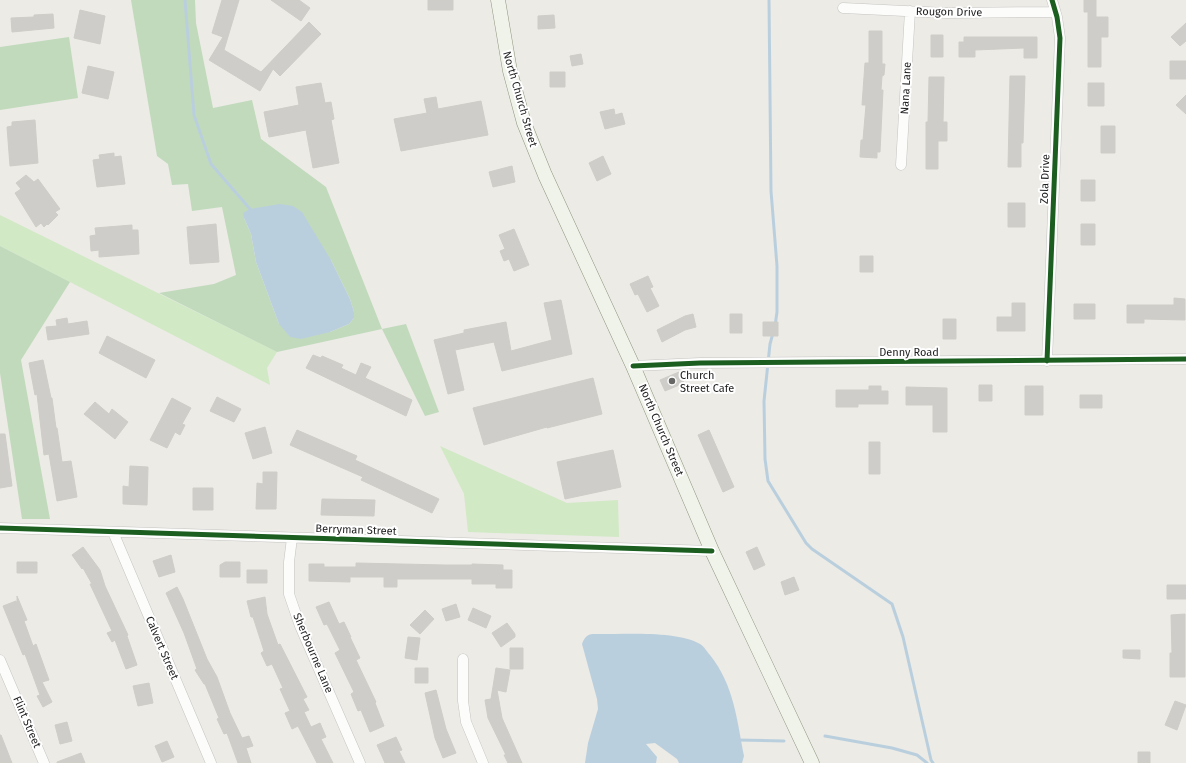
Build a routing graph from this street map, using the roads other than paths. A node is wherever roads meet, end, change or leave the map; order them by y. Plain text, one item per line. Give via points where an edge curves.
1 (498, 0) edge
2 (1052, 0) edge
3 (843, 8) dead end
4 (910, 12) junction
5 (1055, 12) junction
6 (901, 165) dead end
7 (1186, 359) edge
8 (1047, 360) junction
9 (633, 366) junction
10 (0, 528) edge
11 (113, 532) junction
12 (292, 538) junction
13 (712, 551) junction
14 (463, 659) dead end
15 (0, 660) edge
16 (44, 763) edge
17 (211, 763) edge
18 (360, 763) edge
19 (483, 763) edge
20 (812, 763) edge

1 - 9 main road, North Church Street via 510,71 524,123 544,175
2 - 5 street, Zola Drive
3 - 4 street, Rougon Drive
4 - 5 street, Rougon Drive
4 - 6 street, Nana Lane
5 - 8 street, Zola Drive via 1060,38 1060,64
7 - 8 street, Denny Road
8 - 9 street, Denny Road via 700,363
9 - 13 main road, North Church Street
10 - 11 street, Berryman Street
11 - 12 street, Berryman Street
11 - 17 street, Calvert Street
12 - 13 street, Berryman Street
12 - 18 street, Sherbourne Lane via 289,594 300,626
13 - 20 main road, North Church Street
14 - 19 street via 466,722
15 - 16 street, Flint Street

